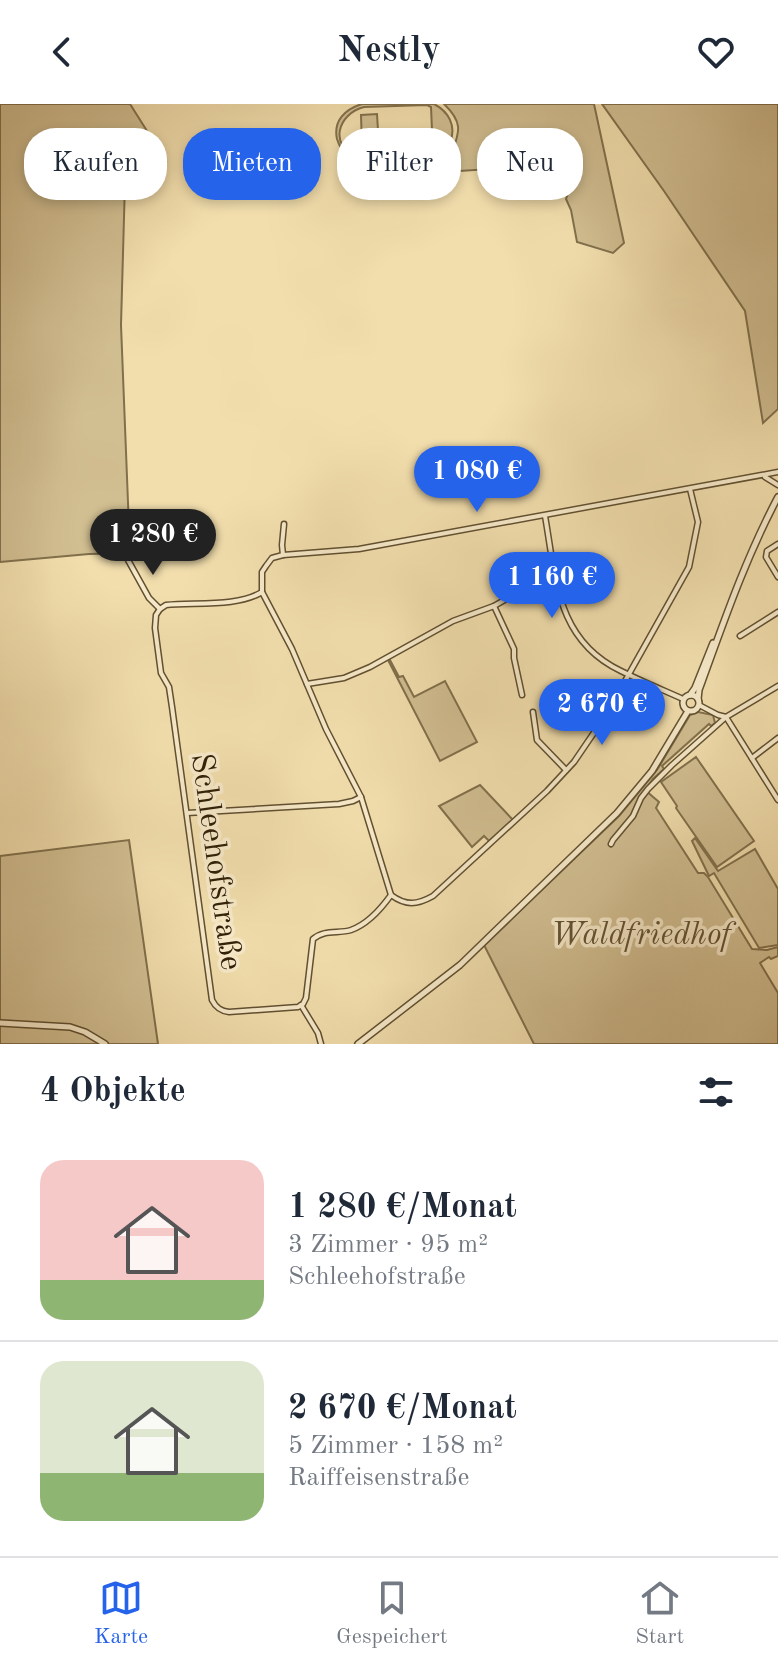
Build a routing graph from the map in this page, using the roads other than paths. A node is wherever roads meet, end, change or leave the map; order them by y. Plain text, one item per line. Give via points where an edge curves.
1 (766, 475) junction
2 (778, 475) edge
3 (778, 485) edge
4 (690, 489) junction
5 (778, 497) edge
6 (545, 516) junction
7 (284, 524) dead end
8 (778, 544) edge
9 (283, 555) junction
10 (128, 560) dead end
11 (555, 576) junction
12 (778, 577) edge
13 (262, 592) junction
14 (494, 606) junction
15 (160, 609) junction
16 (778, 612) edge
17 (720, 628) junction
18 (740, 636) dead end
19 (630, 675) junction
20 (307, 684) junction
21 (778, 686) edge
22 (522, 695) dead end
23 (690, 695) junction
24 (683, 699) junction
25 (699, 702) junction
26 (688, 711) junction
27 (533, 712) dead end
28 (726, 717) junction
29 (778, 738) edge
30 (752, 758) junction
31 (566, 770) junction
32 (361, 797) junction
33 (778, 798) edge
34 (187, 813) junction
35 (611, 844) dead end
36 (391, 895) junction
37 (301, 1005) junction
38 (0, 1023) edge
39 (105, 1044) edge
40 (321, 1044) edge
41 (358, 1044) edge

1 - 2 street
1 - 3 street
1 - 4 street
4 - 6 street
4 - 19 street via 698,522 689,567
5 - 17 street
6 - 9 street via 359,549
6 - 11 street
7 - 9 street
8 - 12 street via 766,557
9 - 13 street via 272,558 262,572
10 - 15 street
11 - 14 street
11 - 19 street via 575,633 594,654
13 - 15 street
13 - 20 street
14 - 20 street via 453,621 344,678
14 - 22 street via 514,649
15 - 34 street, Schleehofstraße via 155,620 161,673 169,687
16 - 18 street
17 - 23 street
17 - 25 street
19 - 24 street
19 - 31 street
20 - 32 street
21 - 28 street
23 - 24 street
23 - 25 street
24 - 26 street
25 - 26 street
25 - 28 street
26 - 41 street via 664,753 617,813 460,965
27 - 31 street via 537,740
28 - 30 street
28 - 35 street via 648,789
29 - 30 street
30 - 33 street
31 - 36 street via 433,896 411,904
32 - 34 street via 339,804
32 - 36 street
34 - 37 street, Schleehofstraße via 216,1007 229,1012
36 - 37 street via 357,928 323,932 313,939
37 - 40 street
38 - 39 street via 70,1027

